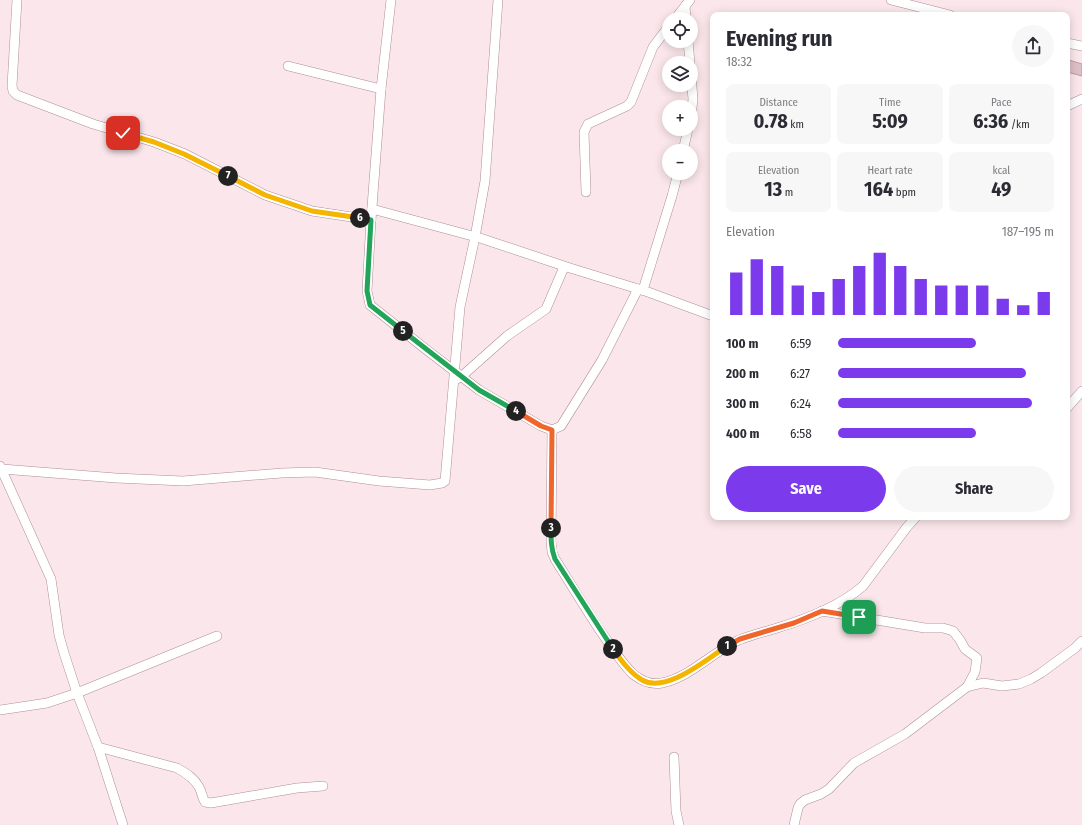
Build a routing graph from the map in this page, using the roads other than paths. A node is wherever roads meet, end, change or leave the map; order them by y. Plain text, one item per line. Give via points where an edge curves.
1 (17, 0) edge
2 (391, 0) edge
3 (498, 0) edge
4 (891, 0) edge
5 (688, 2) edge
6 (680, 12) edge
7 (687, 12) edge
8 (938, 12) edge
9 (662, 36) edge
10 (1070, 44) edge
11 (1082, 46) edge
12 (288, 66) dead end
13 (381, 88) junction
14 (1082, 99) edge
15 (1070, 105) edge
16 (676, 180) edge
17 (586, 192) dead end
18 (372, 209) junction
19 (371, 220) junction
20 (475, 237) junction
21 (564, 266) junction
22 (641, 290) junction
23 (710, 315) edge
24 (456, 376) junction
25 (1082, 391) edge
26 (1070, 405) edge
27 (552, 430) junction
28 (1, 467) edge
29 (913, 520) edge
30 (822, 611) junction
31 (217, 636) dead end
32 (1082, 641) edge
33 (967, 687) junction
34 (77, 693) junction
35 (0, 710) edge
36 (98, 747) junction
37 (674, 757) dead end
38 (323, 786) dead end
39 (123, 825) edge
40 (679, 825) edge
41 (794, 825) edge

1 - 19 street via 12,86 17,95 93,124 154,142 184,154 265,195 312,211
2 - 13 street
3 - 20 street via 485,181
4 - 8 street
5 - 6 street
5 - 7 street
9 - 17 street via 654,48 631,102 585,127
10 - 11 street
12 - 13 street
13 - 18 street
14 - 15 street
16 - 22 street
18 - 19 street
18 - 20 street
19 - 24 street via 367,291 370,305
20 - 21 street
20 - 24 street via 460,306
21 - 22 street
21 - 24 street via 546,309
22 - 23 street
22 - 27 street via 561,426
24 - 27 street
24 - 28 street via 446,481 442,483 430,485 393,482 315,472 183,481
25 - 26 street
27 - 30 street via 552,552 612,648 634,675 653,684 668,681 683,675 740,639 794,623
28 - 34 street via 51,579 59,635
29 - 30 street via 863,586
30 - 33 street via 953,631 965,649 977,658 975,672
31 - 34 street
32 - 33 street via 1041,673 1019,684 1002,686 983,683
33 - 41 street via 904,734 854,763 829,789 805,800 798,808
34 - 35 street via 47,703
34 - 36 street
36 - 38 street via 186,772 199,787 205,802
36 - 39 street
37 - 40 street via 676,812

